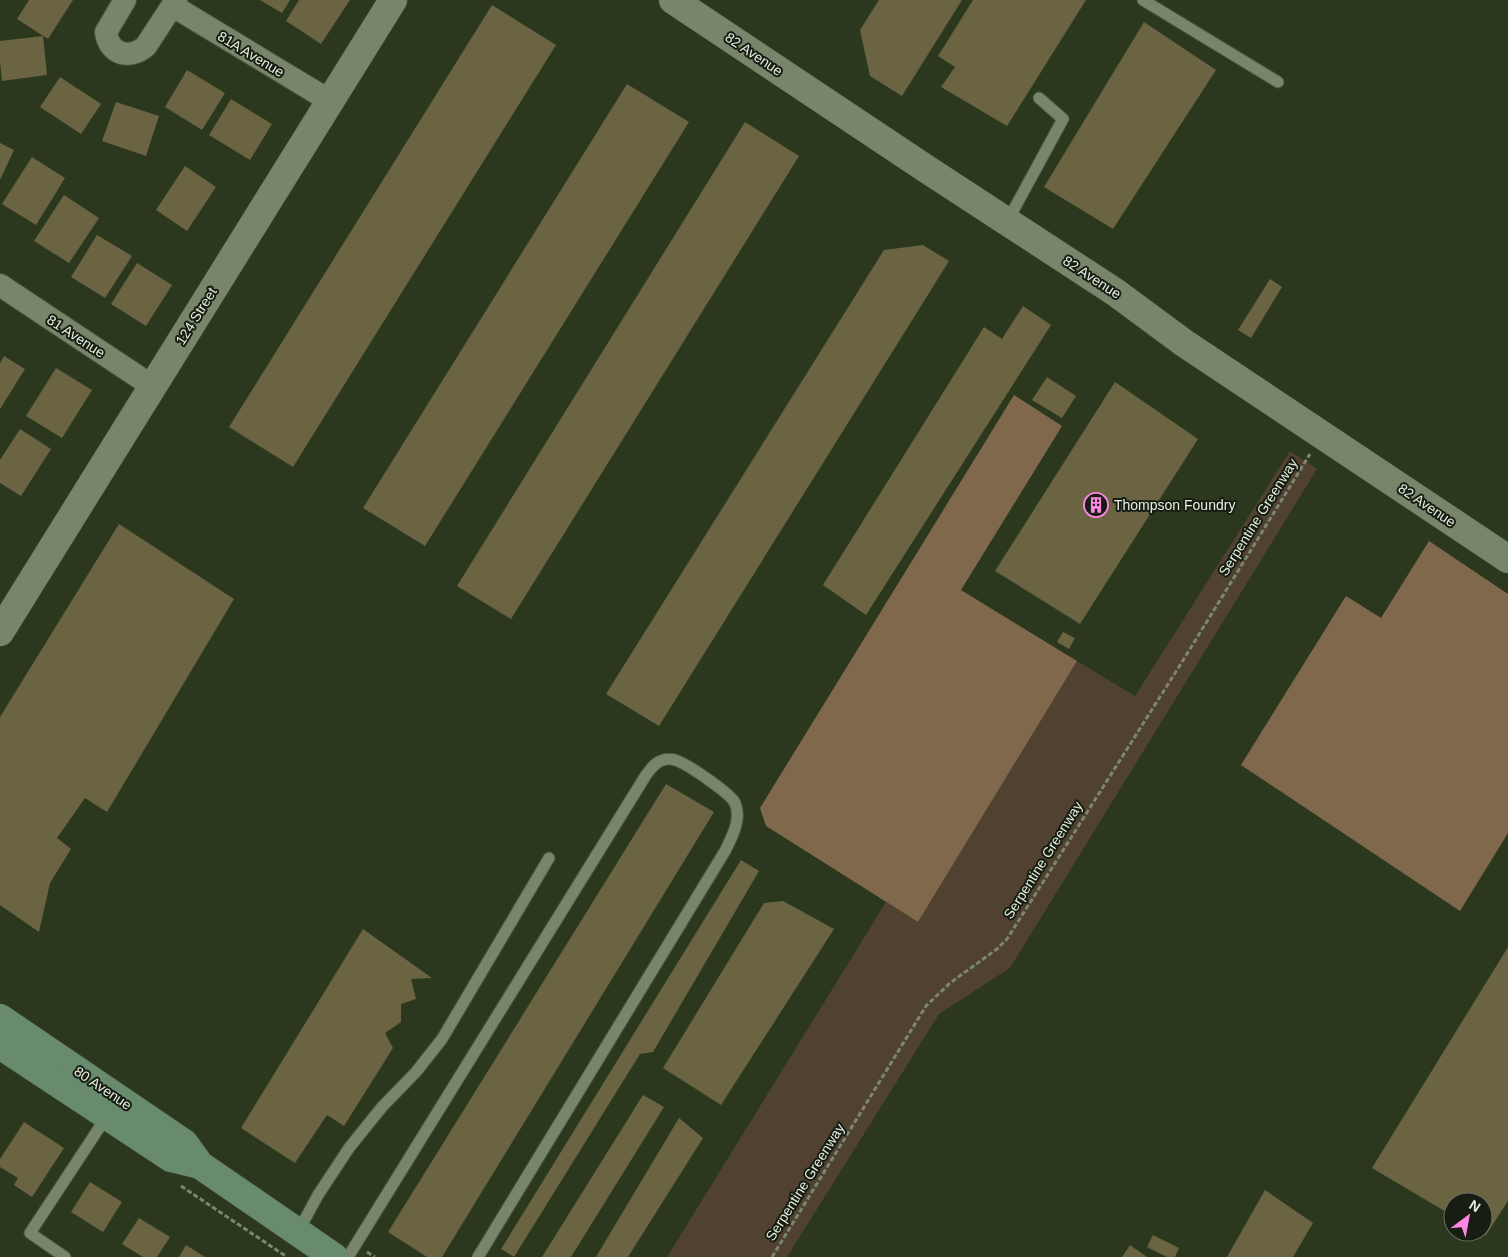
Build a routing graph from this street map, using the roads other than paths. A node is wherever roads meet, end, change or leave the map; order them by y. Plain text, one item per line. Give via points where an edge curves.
1 (125, 0) edge
2 (393, 0) edge
3 (673, 0) edge
4 (1143, 0) edge
5 (174, 3) edge
6 (1278, 82) dead end
7 (1038, 98) dead end
8 (330, 101) junction
9 (1006, 222) junction
10 (0, 285) edge
11 (152, 386) junction
12 (1508, 559) edge
13 (0, 632) edge
14 (549, 858) dead end
15 (0, 1018) edge
16 (0, 1045) edge
17 (106, 1116) junction
18 (200, 1165) junction
19 (298, 1232) junction
20 (65, 1257) edge
21 (334, 1257) edge
22 (348, 1257) edge
23 (478, 1257) edge

1 - 5 street, 81A Avenue via 106,32 109,43 128,55 146,46
2 - 8 street, 124 Street
3 - 9 street, 82 Avenue
4 - 6 lane
5 - 8 street, 81A Avenue
7 - 9 lane via 1063,119
8 - 11 street, 124 Street
9 - 12 street, 82 Avenue via 1115,292 1184,343
10 - 11 street, 81 Avenue
11 - 13 street, 124 Street
14 - 19 lane via 442,1039 349,1148
15 - 18 main road, 80 Avenue via 184,1143
16 - 17 main road, 80 Avenue
17 - 18 main road, 80 Avenue via 171,1158
17 - 20 lane via 30,1233
18 - 19 main road, 80 Avenue
19 - 21 main road, 80 Avenue
22 - 23 lane via 646,775 663,760 674,759 727,793 735,803 735,830

